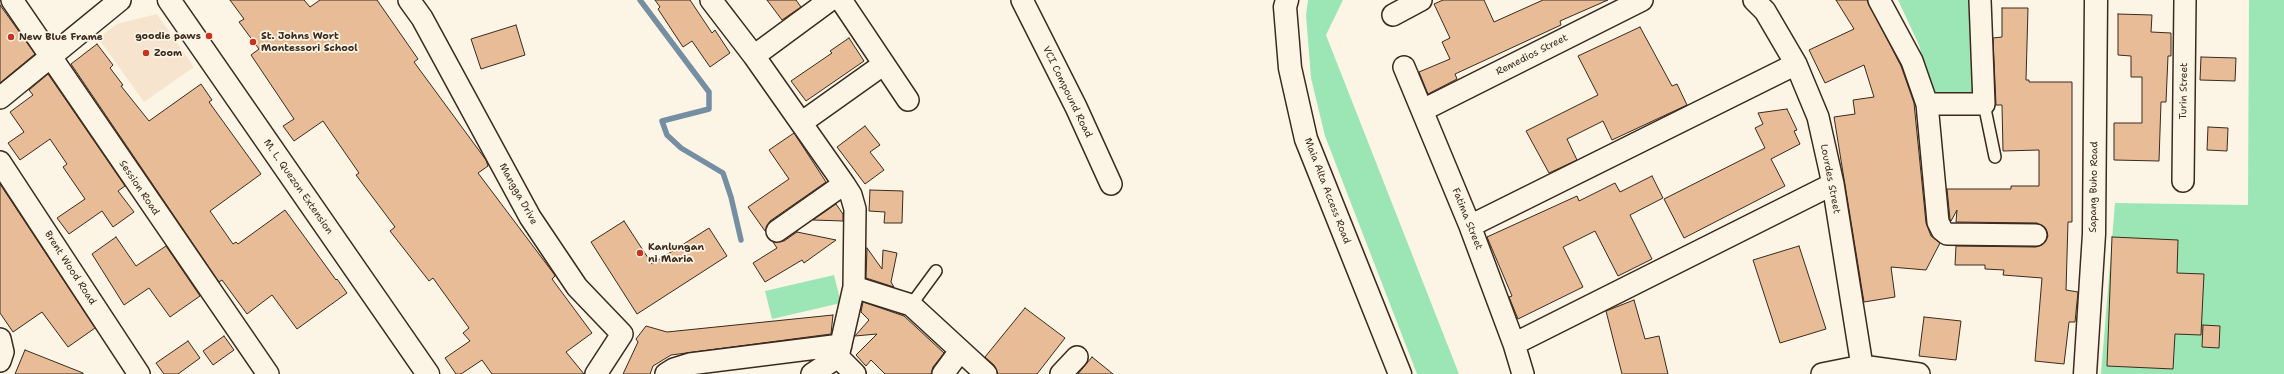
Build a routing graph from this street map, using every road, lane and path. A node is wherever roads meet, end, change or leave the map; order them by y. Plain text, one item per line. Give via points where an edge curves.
1 (12, 0) edge
2 (120, 0) edge
3 (168, 0) edge
4 (409, 0) edge
5 (711, 0) edge
6 (830, 0) edge
7 (841, 0) edge
8 (1022, 0) edge
9 (1287, 0) edge
10 (1421, 0) edge
11 (1642, 0) edge
12 (1754, 0) edge
13 (1879, 0) edge
14 (1980, 0) edge
15 (2096, 0) edge
16 (2185, 0) edge
17 (1393, 15) dead end
18 (754, 56) junction
19 (50, 57) junction
20 (884, 64) junction
21 (1796, 64) junction
22 (1404, 67) dead end
23 (0, 98) edge
24 (908, 100) dead end
25 (1927, 104) junction
26 (1984, 104) junction
27 (1423, 110) junction
28 (801, 123) junction
29 (1995, 156) dead end
30 (0, 162) edge
31 (2183, 181) dead end
32 (844, 184) junction
33 (1111, 184) dead end
34 (1833, 184) junction
35 (1470, 226) junction
36 (777, 231) dead end
37 (2036, 235) dead end
38 (936, 271) dead end
39 (854, 287) junction
40 (911, 305) junction
41 (0, 339) edge
42 (1514, 344) junction
43 (839, 351) junction
44 (960, 351) junction
45 (1077, 357) dead end
46 (0, 361) edge
47 (1861, 370) edge
48 (140, 374) edge
49 (268, 374) edge
50 (428, 374) edge
51 (596, 374) edge
52 (666, 374) edge
53 (812, 374) edge
54 (855, 374) edge
55 (943, 374) edge
56 (986, 374) edge
57 (1061, 374) edge
58 (1400, 374) edge
59 (1523, 374) edge
60 (1822, 374) edge
61 (1919, 374) edge
62 (2086, 374) edge

1 - 19 street, Session Road
2 - 19 street
3 - 50 street, M. L. Quezon Extension
4 - 51 street, Mangga Drive via 422,18 530,217 577,287 622,334
5 - 18 street
6 - 18 street
7 - 20 street
8 - 33 street, VCI Compound Road via 1076,107
9 - 58 street, Maia Alta Access Road via 1285,7 1290,68 1306,139
10 - 17 street
11 - 27 street, Remedios Street
12 - 21 street, Lourdes Street via 1765,12
13 - 25 street via 1912,61
14 - 26 street
15 - 62 street, Sapang Buho Road via 2094,234
16 - 31 street, Turin Street
18 - 28 street
19 - 23 street
19 - 49 street, Session Road
20 - 24 street
20 - 28 street
21 - 34 street, Lourdes Street via 1818,117
21 - 35 street
22 - 27 street, Fatima Street
25 - 26 street
25 - 37 street via 1938,222 1942,230 1947,234
26 - 29 lane
27 - 35 street, Fatima Street
28 - 32 street
30 - 48 street, Brent Wood Road
32 - 36 street
32 - 39 street via 855,209
34 - 42 street
34 - 47 street, Lourdes Street
35 - 42 street, Fatima Street
38 - 40 lane
39 - 40 street
39 - 43 street
40 - 44 street
41 - 46 street via 3,352
42 - 59 street, Fatima Street
43 - 52 street via 690,364
43 - 53 street
43 - 54 street
44 - 55 street
44 - 56 street
45 - 57 street
47 - 60 street
47 - 61 street

